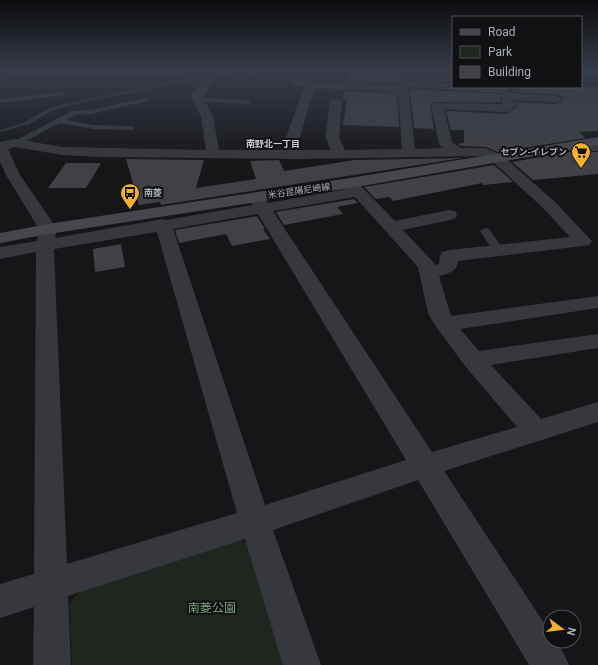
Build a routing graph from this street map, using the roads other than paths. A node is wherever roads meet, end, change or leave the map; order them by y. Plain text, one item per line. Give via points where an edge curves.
1 (141, 101) edge
2 (199, 101) edge
3 (248, 101) edge
4 (305, 101) edge
5 (404, 101) edge
6 (508, 101) edge
7 (336, 102) dead end
8 (243, 109) dead end
9 (59, 121) junction
10 (130, 128) dead end
11 (293, 137) dead end
12 (598, 141) edge
13 (563, 147) junction
14 (598, 147) edge
15 (4, 151) edge
16 (458, 152) junction
17 (213, 153) junction
18 (409, 153) junction
19 (340, 154) junction
20 (497, 158) junction
21 (355, 188) junction
22 (260, 202) junction
23 (449, 215) dead end
24 (163, 224) junction
25 (391, 227) junction
26 (485, 231) dead end
27 (47, 237) junction
28 (0, 238) edge
29 (499, 251) junction
30 (0, 253) edge
31 (430, 273) junction
32 (598, 302) edge
33 (444, 324) junction
34 (598, 341) edge
35 (473, 360) junction
36 (598, 412) edge
37 (536, 431) junction
38 (425, 466) junction
39 (255, 522) junction
40 (51, 585) junction
41 (0, 601) edge
42 (52, 665) edge
43 (302, 665) edge
44 (550, 665) edge

1 - 9 lane via 75,113
2 - 17 street via 208,116
3 - 8 lane
4 - 11 street
5 - 18 street
6 - 16 street via 510,106 506,108 437,105 446,144
7 - 19 street via 332,137
9 - 10 lane via 94,127
9 - 15 lane
12 - 13 main road
13 - 14 street
13 - 20 main road
15 - 17 street
15 - 27 street via 13,174
16 - 18 street
16 - 20 street via 485,152
17 - 19 street
18 - 19 street
20 - 21 main road
20 - 29 street via 549,205 583,241
21 - 22 street
21 - 25 street
22 - 24 street
22 - 27 main road, 米谷昆陽尼崎線
22 - 38 street
23 - 25 street
24 - 27 street
24 - 39 street
25 - 31 street via 427,266
26 - 29 lane
27 - 28 main road, 米谷昆陽尼崎線
27 - 30 street
27 - 40 street
29 - 31 street via 449,256 448,267
31 - 33 street
32 - 33 street
33 - 35 street
34 - 35 street
35 - 37 street
36 - 37 street
37 - 38 street
38 - 39 street
38 - 44 street
39 - 40 street
39 - 43 street
40 - 41 street
40 - 42 street

